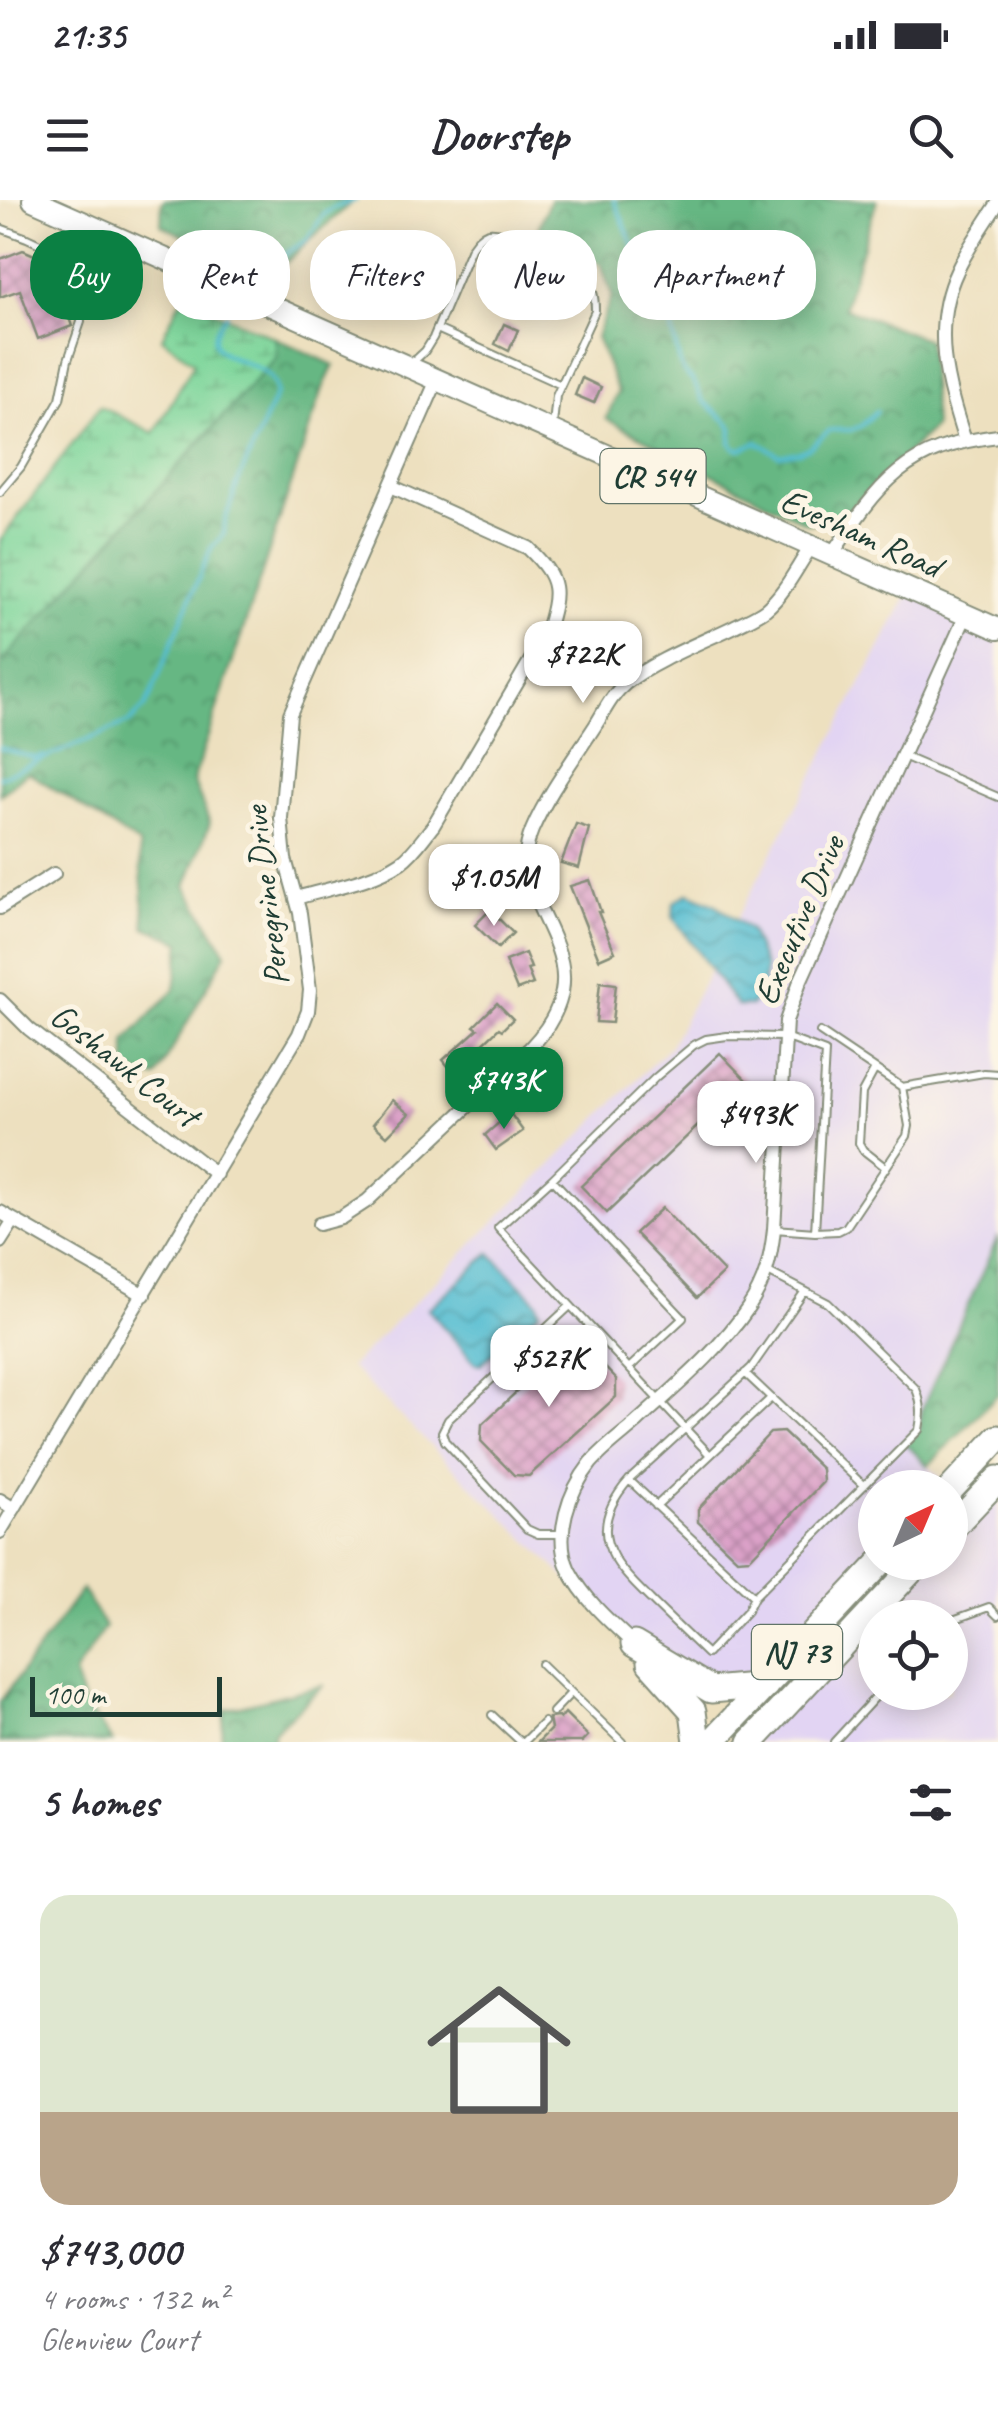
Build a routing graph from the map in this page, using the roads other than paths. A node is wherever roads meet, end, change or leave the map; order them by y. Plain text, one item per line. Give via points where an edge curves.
1 (37, 201) edge
2 (998, 203) edge
3 (983, 226) junction
4 (0, 229) edge
5 (998, 234) edge
6 (437, 329) junction
7 (408, 367) junction
8 (437, 380) junction
9 (561, 385) junction
10 (552, 431) junction
11 (998, 436) edge
12 (965, 441) junction
13 (390, 486) junction
14 (0, 492) edge
15 (811, 547) junction
16 (831, 556) junction
17 (966, 615) junction
18 (998, 629) edge
19 (902, 756) junction
20 (998, 797) edge
21 (54, 874) dead end
22 (296, 898) junction
23 (0, 908) edge
24 (0, 1000) edge
25 (820, 1032) dead end
26 (786, 1037) junction
27 (875, 1069) junction
28 (998, 1074) edge
29 (902, 1086) junction
30 (885, 1166) junction
31 (216, 1174) junction
32 (552, 1179) junction
33 (0, 1212) edge
34 (14, 1220) junction
35 (319, 1224) dead end
36 (774, 1229) junction
37 (814, 1232) junction
38 (0, 1242) edge
39 (767, 1272) junction
40 (804, 1291) junction
41 (144, 1295) junction
42 (570, 1306) junction
43 (629, 1368) junction
44 (746, 1373) junction
45 (772, 1398) junction
46 (660, 1401) junction
47 (686, 1428) junction
48 (998, 1440) edge
49 (710, 1455) junction
50 (879, 1470) edge
51 (968, 1471) edge
52 (628, 1480) junction
53 (858, 1480) edge
54 (995, 1482) edge
55 (858, 1492) edge
56 (0, 1500) edge
57 (656, 1506) junction
58 (14, 1508) junction
59 (968, 1511) edge
60 (0, 1532) edge
61 (562, 1534) junction
62 (864, 1580) edge
63 (902, 1580) edge
64 (754, 1597) junction
65 (968, 1615) edge
66 (998, 1615) edge
67 (634, 1644) junction
68 (542, 1664) dead end
69 (766, 1684) junction
70 (571, 1692) junction
71 (863, 1710) edge
72 (553, 1712) dead end
73 (492, 1716) dead end
74 (544, 1722) dead end
75 (522, 1742) edge
76 (622, 1742) edge
77 (697, 1742) edge
78 (712, 1742) edge
79 (751, 1742) edge
80 (834, 1742) edge

1 - 7 main road, CR 544
2 - 3 street
3 - 5 street
3 - 12 street via 957,270 944,318 943,355
4 - 14 lane via 57,252 74,283 82,322 60,399
6 - 7 lane
6 - 9 lane
6 - 9 lane via 477,239 506,234 582,272 595,295 595,310
7 - 8 main road, CR 544
8 - 10 main road, CR 544
8 - 13 street, Peregrine Drive
9 - 10 lane
10 - 15 main road, Evesham Road / CR 544
11 - 12 street
12 - 16 street via 937,448 900,470 871,498
13 - 22 street, Peregrine Drive via 290,714 281,818
13 - 22 street via 528,548 550,575 556,599 546,634 419,844 376,874
15 - 16 main road, Evesham Road / CR 544
15 - 35 street via 763,612 617,692 547,800 528,842 528,874 562,968 553,1021 367,1202
16 - 17 main road, Evesham Road / CR 544
17 - 18 main road, Evesham Road / CR 544
17 - 19 street, Executive Drive
19 - 20 lane
19 - 26 street, Executive Drive via 799,984
21 - 23 street
22 - 31 street, Peregrine Drive via 308,1012
24 - 31 street, Goshawk Court
25 - 27 lane
26 - 32 lane via 727,1036 694,1044
26 - 36 street, Executive Drive
26 - 37 lane via 825,1052
27 - 29 lane
27 - 30 lane via 862,1093 859,1143
28 - 29 lane
29 - 30 lane via 907,1136
30 - 37 lane via 846,1227
31 - 41 street, Peregrine Drive
32 - 42 lane via 498,1228
32 - 43 lane via 683,1318
33 - 34 street
34 - 38 street
34 - 41 street
36 - 37 lane
36 - 39 street, Executive Drive
39 - 40 lane
39 - 46 street, Executive Drive via 728,1335
40 - 44 lane
40 - 50 lane via 828,1304 916,1389 918,1430
41 - 58 street, Peregrine Drive
42 - 43 lane
42 - 61 lane via 442,1432 527,1529
43 - 46 lane
44 - 45 lane
44 - 47 lane
45 - 49 lane
45 - 53 lane
46 - 47 lane
46 - 61 street, Executive Drive via 592,1462 570,1497
47 - 49 lane
47 - 52 lane
48 - 51 highway
48 - 54 highway via 985,1463
49 - 57 lane
52 - 57 lane
52 - 64 lane via 607,1515 611,1556 707,1654
54 - 59 highway
55 - 64 lane
56 - 58 street
57 - 64 lane
58 - 60 street, Peregrine Drive
61 - 67 street via 568,1568 593,1605
62 - 69 highway, NJ 73
63 - 79 highway, NJ 73
65 - 66 lane via 989,1607
67 - 69 highway via 712,1690
67 - 77 highway via 693,1711
68 - 70 lane
69 - 78 highway, NJ 73
70 - 72 lane
70 - 76 lane
71 - 80 lane
73 - 75 lane
74 - 75 lane

